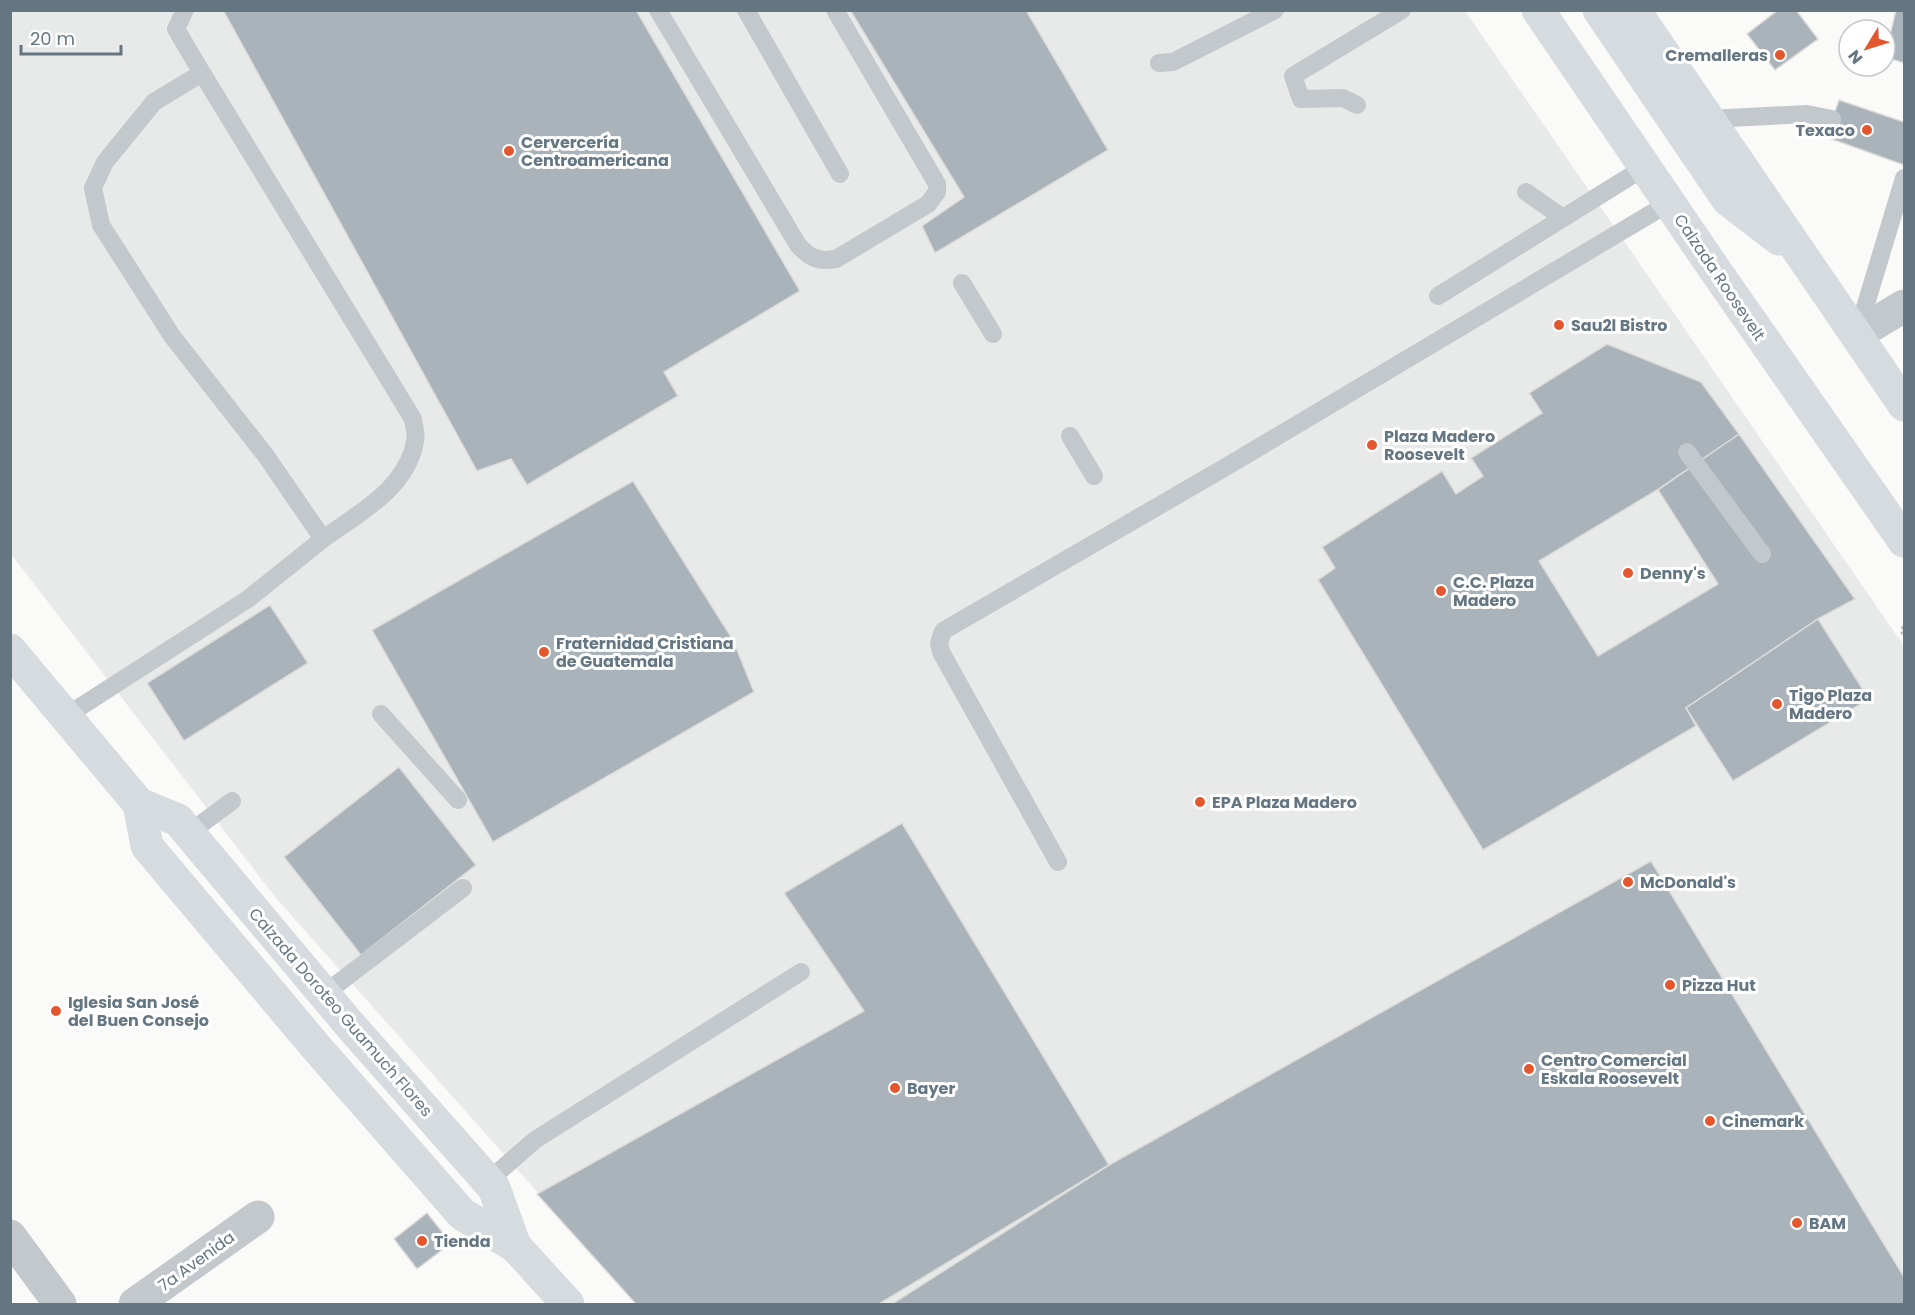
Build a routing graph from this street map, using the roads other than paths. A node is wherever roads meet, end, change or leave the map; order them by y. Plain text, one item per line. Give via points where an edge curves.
1 (185, 10) edge
2 (658, 10) edge
3 (746, 10) edge
4 (835, 10) edge
5 (1275, 10) edge
6 (1402, 10) edge
7 (1538, 10) edge
8 (1599, 10) edge
9 (1634, 10) edge
10 (1159, 63) dead end
11 (202, 73) junction
12 (1357, 105) dead end
13 (1708, 119) junction
14 (1832, 119) dead end
15 (1645, 167) junction
16 (840, 174) dead end
17 (1905, 178) edge
18 (1526, 192) dead end
19 (1670, 203) junction
20 (1563, 219) junction
21 (1802, 256) junction
22 (962, 282) dead end
23 (1438, 296) dead end
24 (1905, 306) edge
25 (993, 334) dead end
26 (1857, 334) junction
27 (1905, 405) edge
28 (1071, 436) dead end
29 (1687, 452) dead end
30 (1094, 476) dead end
31 (323, 539) junction
32 (1905, 541) edge
33 (1762, 554) dead end
34 (10, 650) edge
35 (381, 714) dead end
36 (66, 716) junction
37 (458, 800) dead end
38 (232, 801) dead end
39 (139, 804) junction
40 (189, 833) junction
41 (1058, 862) dead end
42 (463, 888) dead end
43 (801, 972) dead end
44 (324, 994) junction
45 (488, 1181) junction
46 (258, 1216) dead end
47 (10, 1236) edge
48 (515, 1246) junction
49 (60, 1305) edge
50 (135, 1305) edge
51 (568, 1305) edge

1 - 11 lane via 176,28
2 - 4 lane via 798,245 809,256 823,261 836,259 928,204 937,192 937,184
3 - 16 lane
5 - 10 lane via 1173,62
6 - 12 lane via 1293,76 1301,99 1343,98
7 - 15 main road, Calzada Roosevelt
8 - 21 main road via 1728,200
9 - 13 main road
11 - 31 lane via 414,419 416,441 397,480 386,493
11 - 31 lane via 154,102 105,162 93,188 101,225 172,336 266,456
13 - 14 lane via 1807,114
13 - 21 main road
15 - 19 main road, Calzada Roosevelt
15 - 20 lane
17 - 26 lane
18 - 20 lane
19 - 32 main road, Calzada Roosevelt
19 - 41 lane via 943,632 941,652
20 - 23 lane
21 - 26 main road
22 - 25 lane
24 - 26 street
26 - 27 main road
28 - 30 lane
29 - 33 lane
31 - 36 lane via 248,599
34 - 36 main road, Calzada Doroteo Guamuch Flores
35 - 37 lane
36 - 39 main road, Calzada Doroteo Guamuch Flores
38 - 40 lane
39 - 40 main road, Calzada Doroteo Guamuch Flores via 178,820
39 - 48 main road, Calzada Doroteo Guamuch Flores via 147,846 316,1047 462,1214
40 - 44 main road, Calzada Doroteo Guamuch Flores
42 - 44 lane
43 - 45 lane via 535,1140
44 - 45 main road, Calzada Doroteo Guamuch Flores
45 - 48 main road, Calzada Doroteo Guamuch Flores
46 - 50 street, 7a Avenida
47 - 49 street
48 - 51 main road, Calzada Doroteo Guamuch Flores

